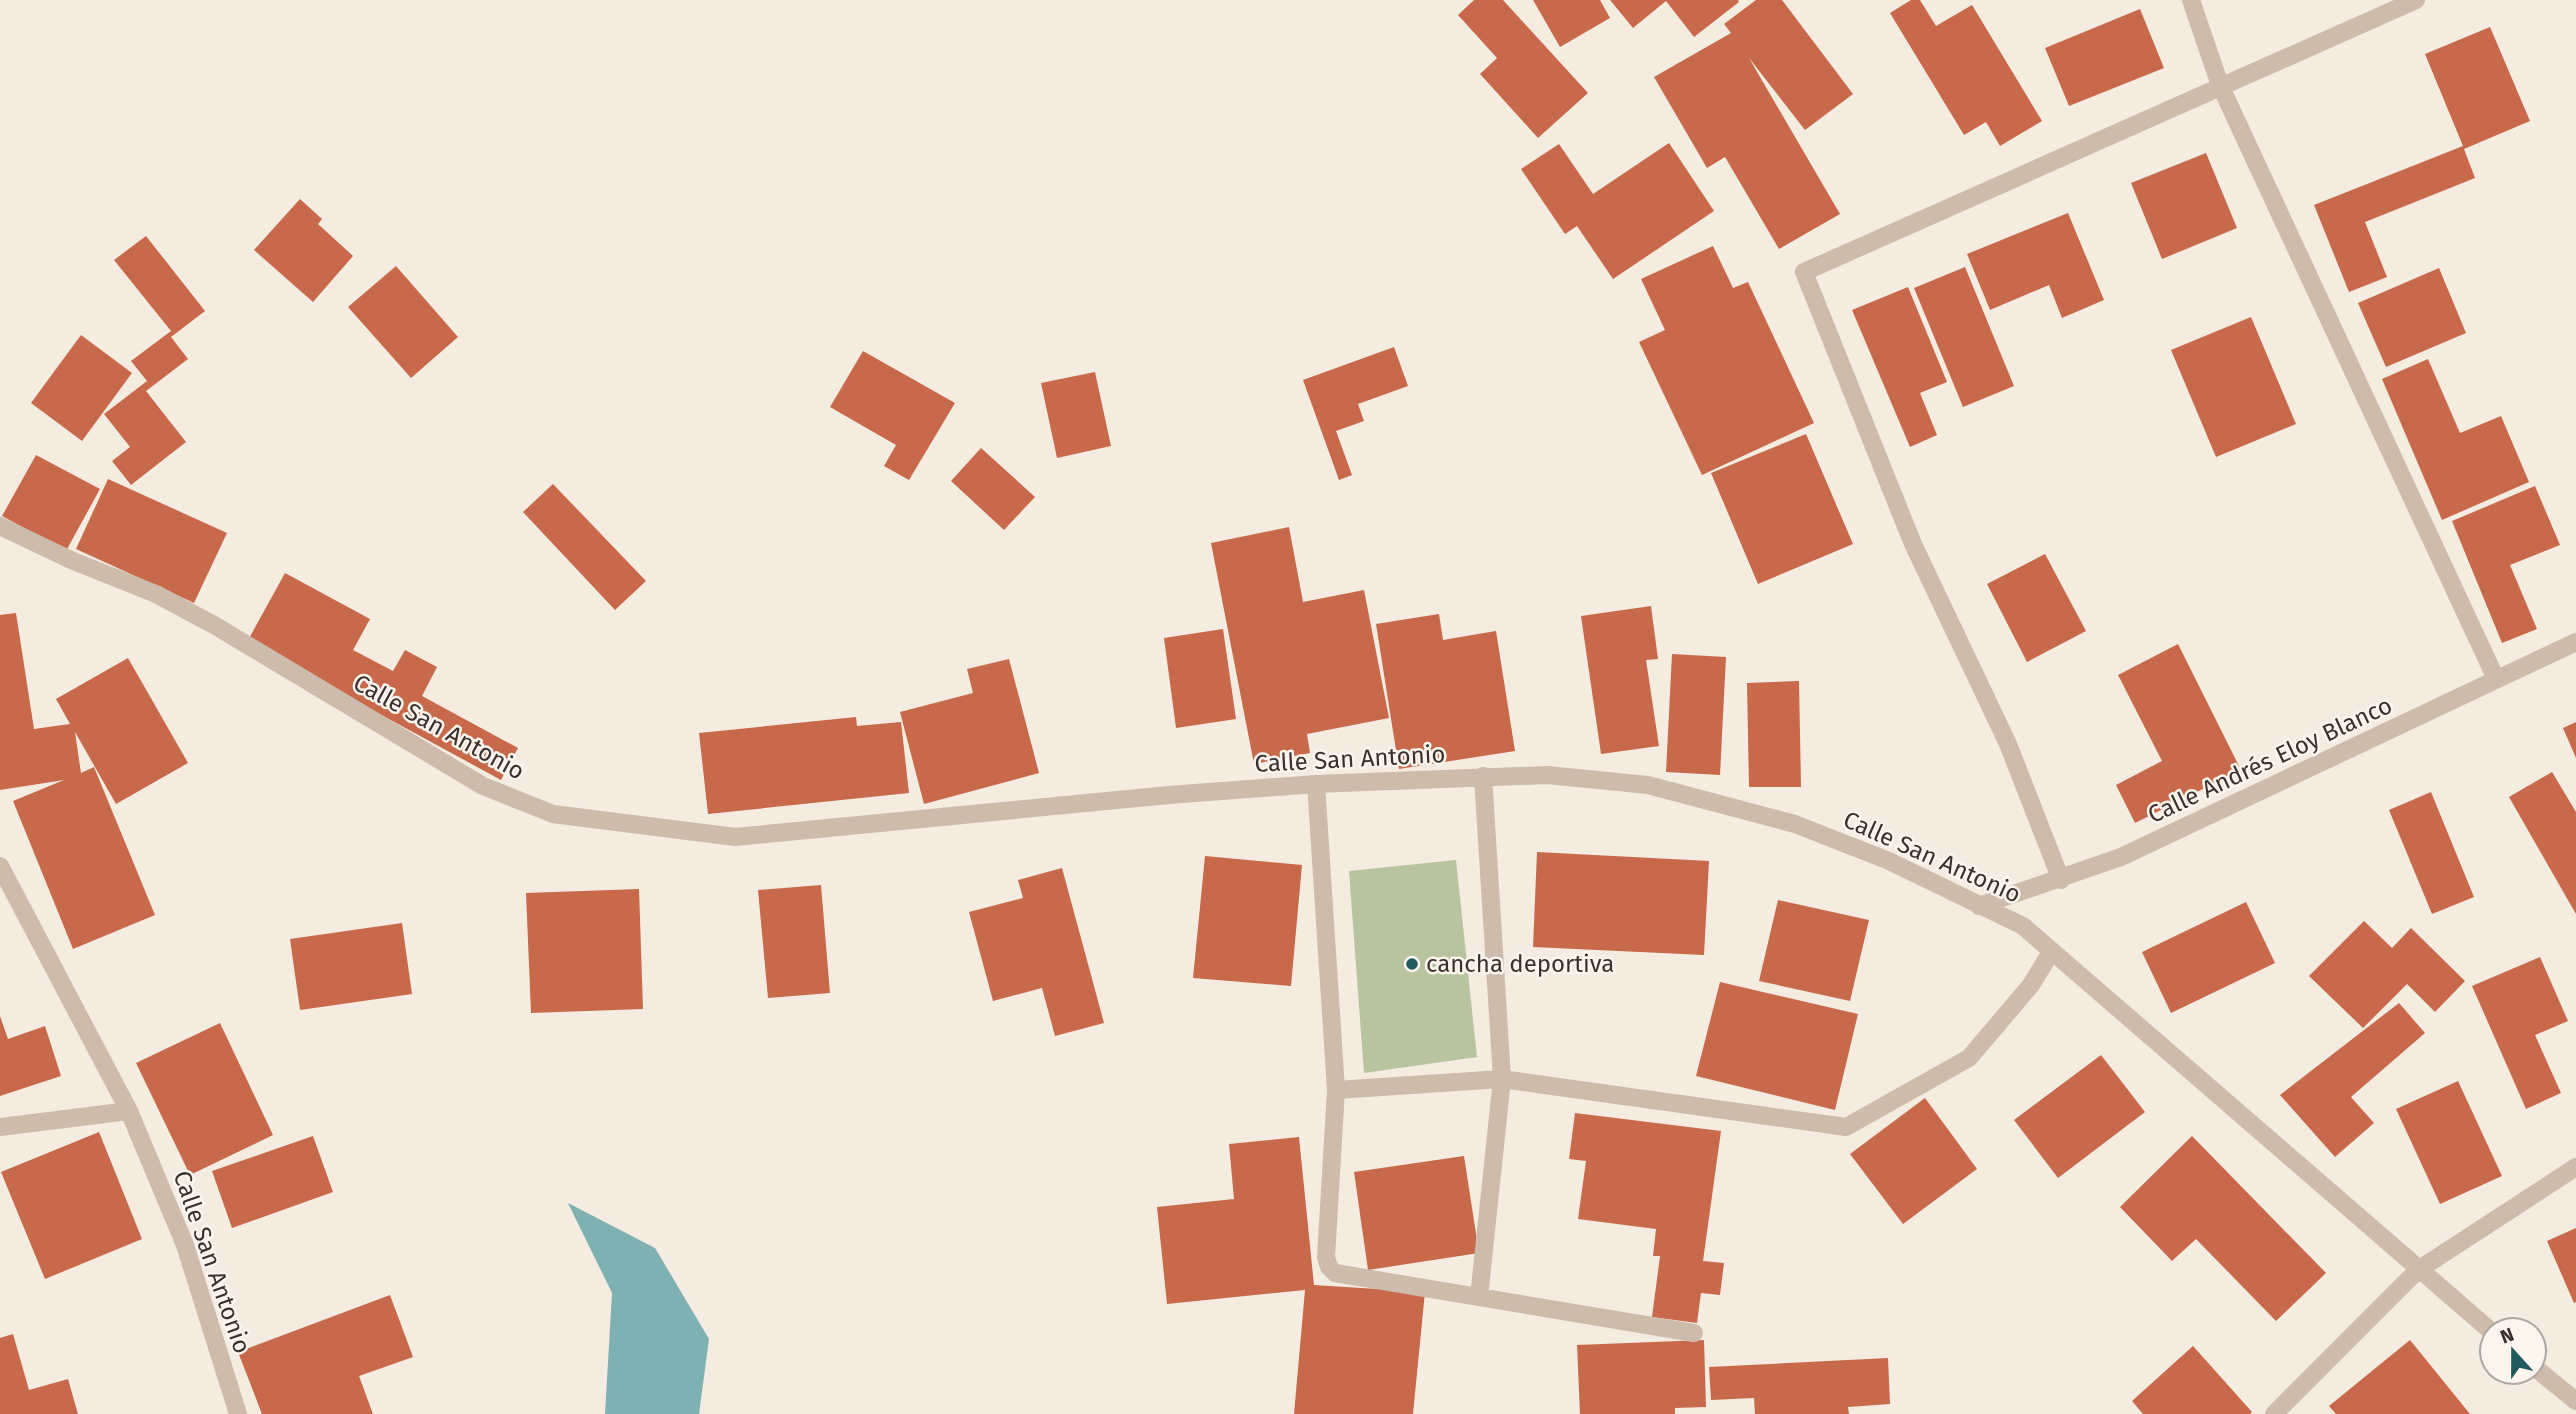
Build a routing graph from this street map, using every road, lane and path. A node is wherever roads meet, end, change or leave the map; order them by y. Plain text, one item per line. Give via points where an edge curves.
1 (2191, 0) edge
2 (2416, 0) edge
3 (2220, 85) junction
4 (0, 526) edge
5 (2576, 642) edge
6 (2496, 679) junction
7 (1483, 776) junction
8 (1316, 784) junction
9 (0, 866) edge
10 (2060, 880) junction
11 (1979, 906) junction
12 (2051, 952) junction
13 (1502, 1079) junction
14 (1336, 1090) junction
15 (129, 1111) junction
16 (0, 1127) edge
17 (2576, 1167) edge
18 (2418, 1270) junction
19 (1479, 1297) junction
20 (2478, 1320) edge
21 (1695, 1333) dead end
22 (2548, 1378) edge
23 (2576, 1401) edge
24 (238, 1414) edge
25 (2274, 1414) edge

1 - 3 street
2 - 3 street
3 - 6 street
3 - 10 street via 1804,272 1913,544 2008,744
4 - 8 street, Calle San Antonio via 156,594 483,786 553,814 735,837
5 - 6 street, Calle Andrés Eloy Blanco
6 - 10 street, Calle Andrés Eloy Blanco via 2121,858
7 - 8 street, Calle San Antonio
7 - 11 street, Calle San Antonio via 1547,775 1648,785 1794,824 1889,861
7 - 13 street
8 - 14 street
9 - 15 street, Calle San Antonio
10 - 11 street, Calle Andrés Eloy Blanco
11 - 12 street, Calle San Antonio via 2023,926
12 - 13 street via 2031,985 1969,1058 1846,1127
12 - 18 street, Calle San Antonio
13 - 14 street
13 - 19 street
14 - 19 street via 1329,1267 1335,1273
15 - 16 street
15 - 24 street, Calle San Antonio via 185,1245
17 - 18 street
18 - 20 street, Calle San Antonio
18 - 25 street
19 - 21 street
22 - 23 street

